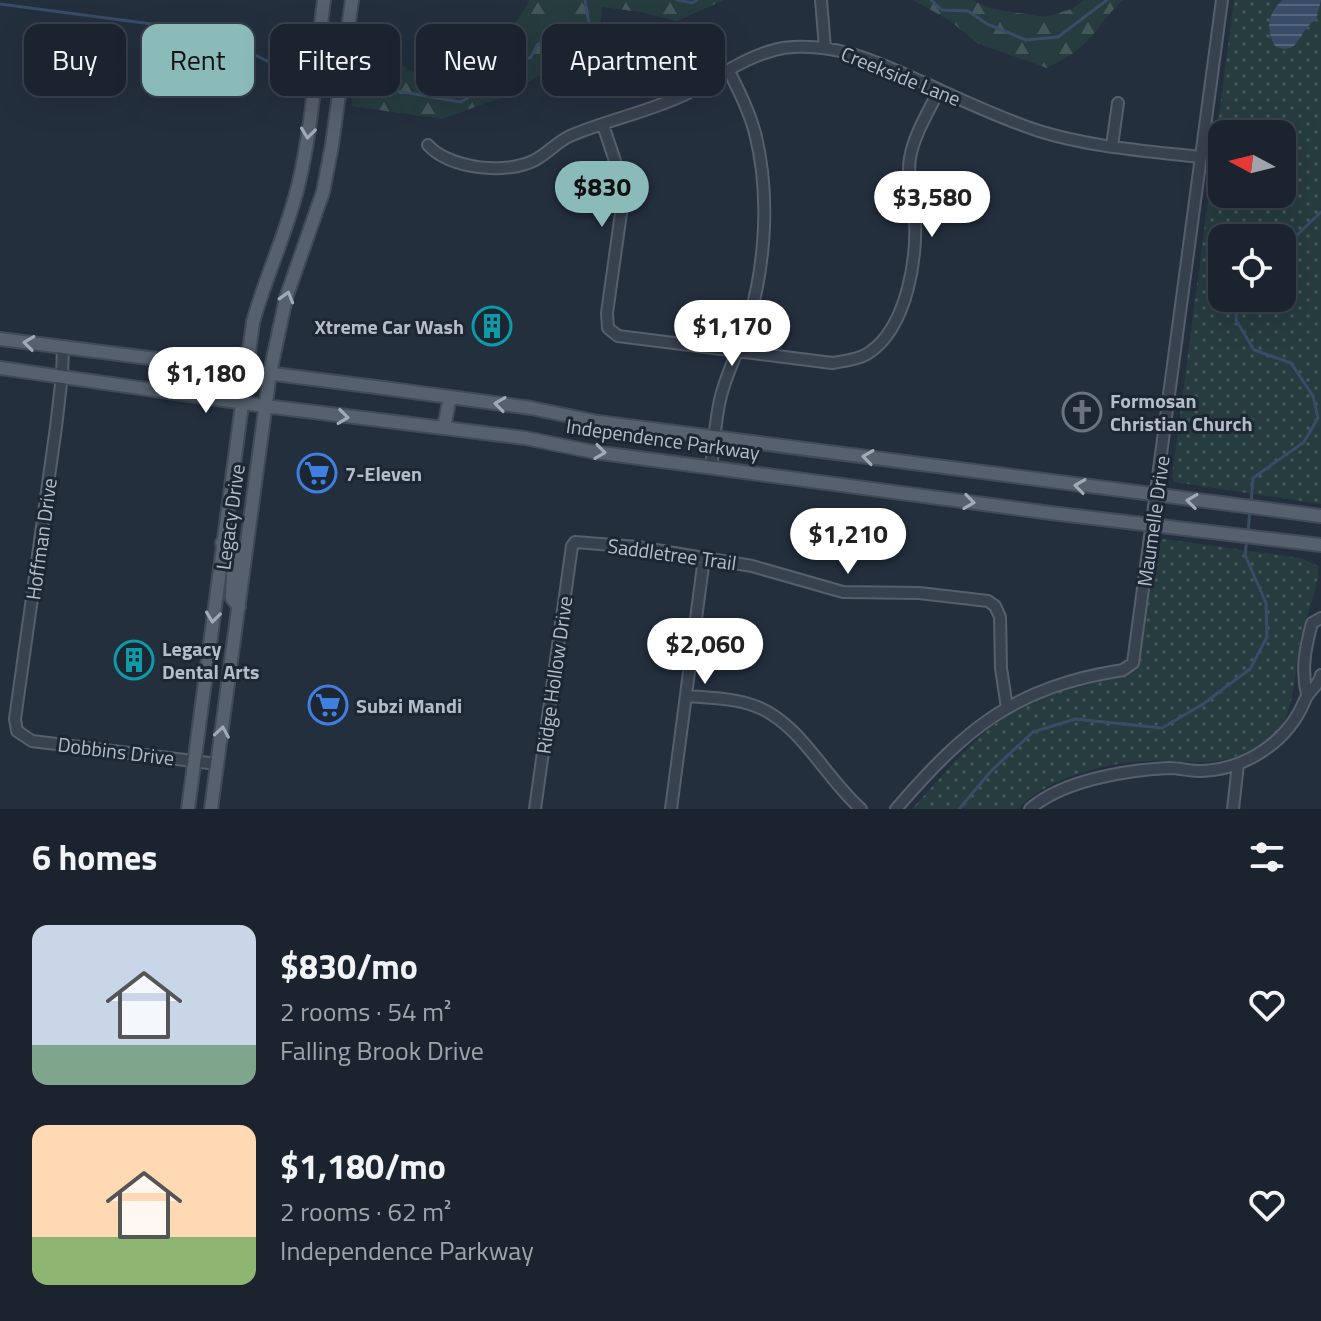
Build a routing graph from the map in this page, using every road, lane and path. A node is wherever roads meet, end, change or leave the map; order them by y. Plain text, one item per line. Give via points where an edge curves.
1 (324, 0) edge
2 (352, 0) edge
3 (821, 0) edge
4 (1222, 0) edge
5 (825, 48) junction
6 (729, 71) junction
7 (939, 90) junction
8 (1118, 103) dead end
9 (603, 125) junction
10 (428, 145) dead end
11 (1112, 146) junction
12 (1200, 157) junction
13 (293, 205) junction
14 (317, 213) junction
15 (0, 339) edge
16 (63, 347) junction
17 (736, 351) junction
18 (0, 368) edge
19 (245, 370) junction
20 (270, 373) junction
21 (62, 375) junction
22 (450, 397) junction
23 (242, 401) junction
24 (265, 406) junction
25 (444, 427) junction
26 (715, 437) junction
27 (711, 467) junction
28 (1157, 496) junction
29 (1321, 516) edge
30 (1153, 525) junction
31 (575, 542) joint
32 (222, 543) junction
33 (1321, 545) edge
34 (704, 558) junction
35 (239, 607) junction
36 (1321, 618) edge
37 (206, 674) junction
38 (1321, 675) edge
39 (230, 676) junction
40 (1307, 695) junction
41 (687, 696) junction
42 (1007, 708) junction
43 (17, 731) joint
44 (193, 761) junction
45 (217, 764) junction
46 (1238, 764) junction
47 (188, 809) edge
48 (211, 809) edge
49 (535, 809) edge
50 (671, 809) edge
51 (861, 809) edge
52 (896, 809) edge
53 (1030, 809) edge
54 (1233, 809) edge

1 -> 13 main road, Legacy Drive via 305,156
2 - 14 main road, Legacy Drive
3 - 5 street
4 - 12 street, Maumelle Drive
5 - 6 street, Creekside Lane via 782,49
5 - 7 street, Creekside Lane via 868,58
6 - 9 street, Creekside Lane
6 - 17 street via 755,131 764,225 756,291
7 - 11 street, Creekside Lane via 1040,131
7 - 17 street via 910,158 915,239 910,284 881,343 865,356 832,363
8 - 11 street
9 - 10 street, Creekside Lane via 507,168 460,164
9 - 17 street via 615,161 621,213 608,328 618,336
11 - 12 street, Creekside Lane
12 - 28 street, Maumelle Drive
13 - 14 main road
13 - 19 main road, Legacy Drive via 263,287
20 -> 14 main road, Legacy Drive via 286,298
16 -> 15 main road, Independence Parkway
16 - 19 main road, Independence Parkway
16 - 21 street, Hoffman Drive
17 - 26 street
18 - 21 main road, Independence Parkway
19 - 20 main road, Independence Parkway
19 - 23 main road, Legacy Drive
20 - 22 main road, Independence Parkway
20 - 24 main road, Legacy Drive
21 - 23 main road, Independence Parkway
21 - 43 street, Hoffman Drive
22 - 25 main road
26 -> 22 main road, Independence Parkway
23 - 24 main road, Independence Parkway
23 - 32 main road, Legacy Drive
24 -> 25 main road, Independence Parkway
24 - 35 main road, Legacy Drive
25 -> 27 main road, Independence Parkway
26 - 27 street
28 -> 26 main road, Independence Parkway
27 -> 30 main road, Independence Parkway
29 -> 28 main road, Independence Parkway
28 - 30 street, Maumelle Drive
30 - 33 main road, Independence Parkway
30 - 42 street, Maumelle Drive via 1131,667 1037,692
31 - 34 street, Saddletree Trail
31 - 49 street, Ridge Hollow Drive
32 - 35 main road via 234,555 232,598
32 -> 37 main road, Legacy Drive
34 - 41 street
34 - 42 street, Saddletree Trail via 843,592 988,601 1000,617
35 - 39 main road, Legacy Drive
36 - 40 street via 1312,623 1305,648 1302,674
37 - 39 main road
37 - 44 main road, Legacy Drive
38 - 40 street
45 -> 39 main road, Legacy Drive
40 - 46 street via 1299,716 1276,742
41 - 50 street
41 - 51 street via 741,702 776,717
42 - 52 street, Maumelle Drive via 957,743
43 - 44 street, Dobbins Drive via 32,741
44 - 45 street, Dobbins Drive
44 - 47 main road, Legacy Drive
45 - 48 main road, Legacy Drive
46 - 53 street via 1200,771 1144,770 1082,783 1054,792
46 - 54 street

